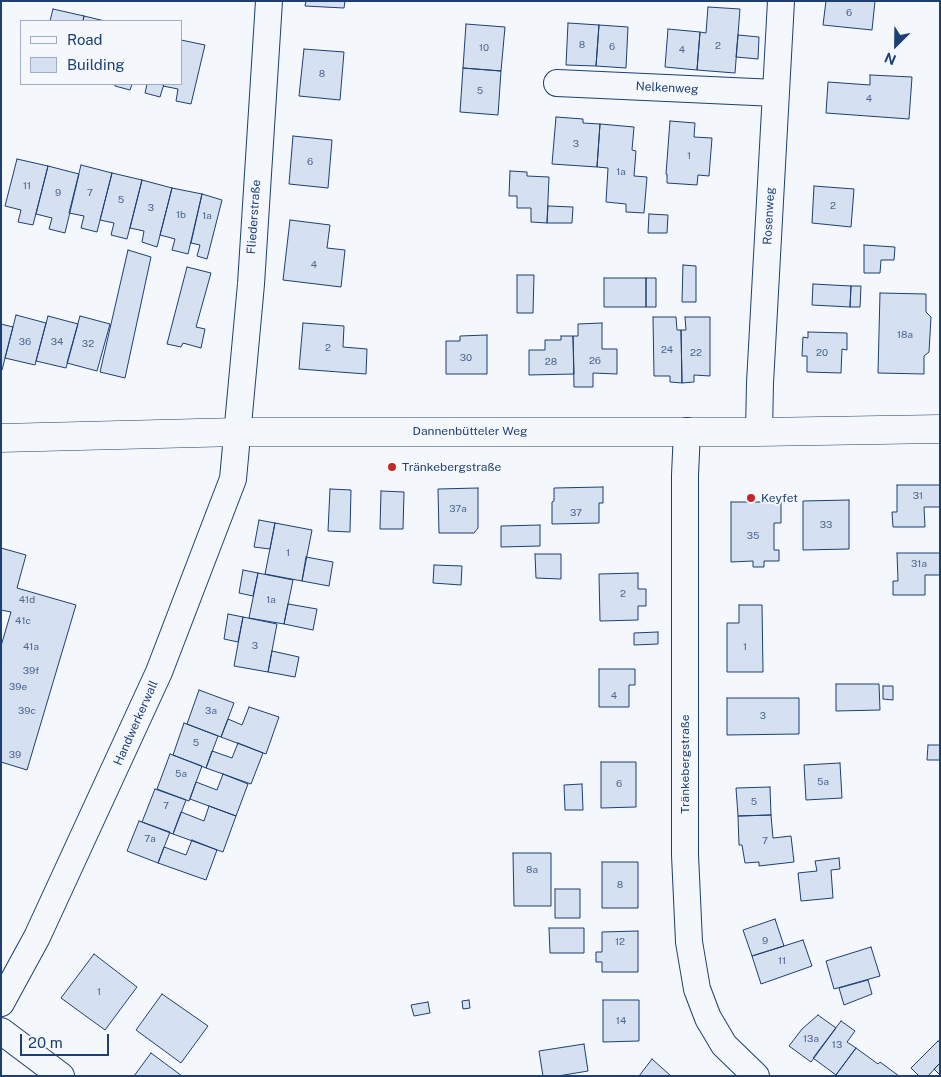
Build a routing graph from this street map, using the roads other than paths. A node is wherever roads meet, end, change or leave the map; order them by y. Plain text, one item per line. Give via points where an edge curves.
1 (269, 1) edge
2 (781, 1) edge
3 (557, 83) dead end
4 (776, 93) junction
5 (940, 429) edge
6 (686, 431) junction
7 (238, 432) junction
8 (759, 432) junction
9 (1, 438) edge
10 (1, 1002) edge
11 (1, 1031) edge
12 (61, 1076) edge
13 (756, 1076) edge

1 - 7 street, Fliederstraße
2 - 4 street, Rosenweg
3 - 4 street, Nelkenweg
4 - 8 street, Rosenweg
5 - 8 street, Dannenbütteler Weg
6 - 7 street, Dannenbütteler Weg
6 - 8 street, Dannenbütteler Weg
6 - 13 street, Tränkebergstraße via 685,855 688,942 696,990 708,1018 724,1045
7 - 9 street, Dannenbütteler Weg
7 - 10 street, Handwerkerwall via 233,479 159,672 37,937
11 - 12 street

